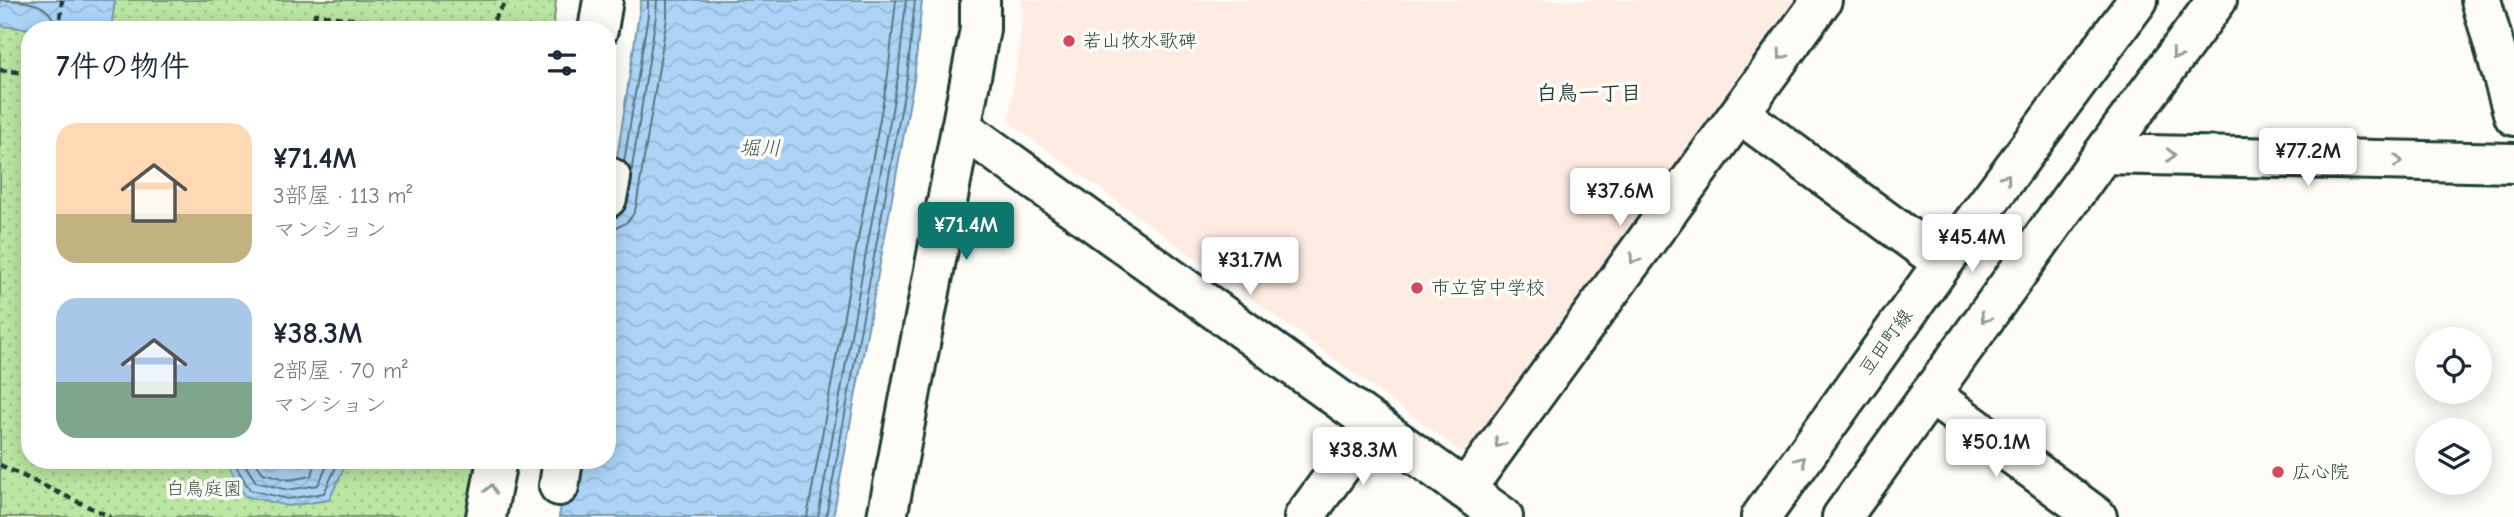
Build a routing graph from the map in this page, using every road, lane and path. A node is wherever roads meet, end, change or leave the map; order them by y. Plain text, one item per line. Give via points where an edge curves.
1 (62, 0) edge
2 (507, 0) edge
3 (603, 0) edge
4 (980, 0) edge
5 (1822, 0) edge
6 (2138, 0) edge
7 (2217, 0) edge
8 (2481, 0) edge
9 (60, 21) edge
10 (315, 21) edge
11 (366, 21) edge
12 (493, 21) edge
13 (600, 21) edge
14 (0, 70) edge
15 (21, 72) edge
16 (1740, 114) junction
17 (2514, 116) edge
18 (961, 127) junction
19 (2103, 154) junction
20 (2514, 163) edge
21 (1943, 263) junction
22 (1930, 394) junction
23 (1373, 423) junction
24 (0, 465) edge
25 (495, 469) edge
26 (1465, 490) junction
27 (110, 517) edge
28 (486, 517) edge
29 (887, 517) edge
30 (1304, 517) edge
31 (1503, 517) edge
32 (1761, 517) edge
33 (1842, 517) edge
34 (2096, 517) edge

1 - 9 path
2 - 12 path
3 - 13 street
4 - 18 street via 980,29
5 -> 16 street
21 -> 6 street, 豆田町線
7 -> 19 street
8 - 17 street
10 - 11 path via 315,14
14 - 15 path
16 - 21 street
16 -> 26 street
18 - 23 street
18 - 29 street
19 -> 20 street
19 -> 22 street
32 -> 21 street, 豆田町線
22 - 33 street
22 - 34 street
23 - 26 street
23 - 30 street
24 - 27 path
28 -> 25 street
26 - 31 street

